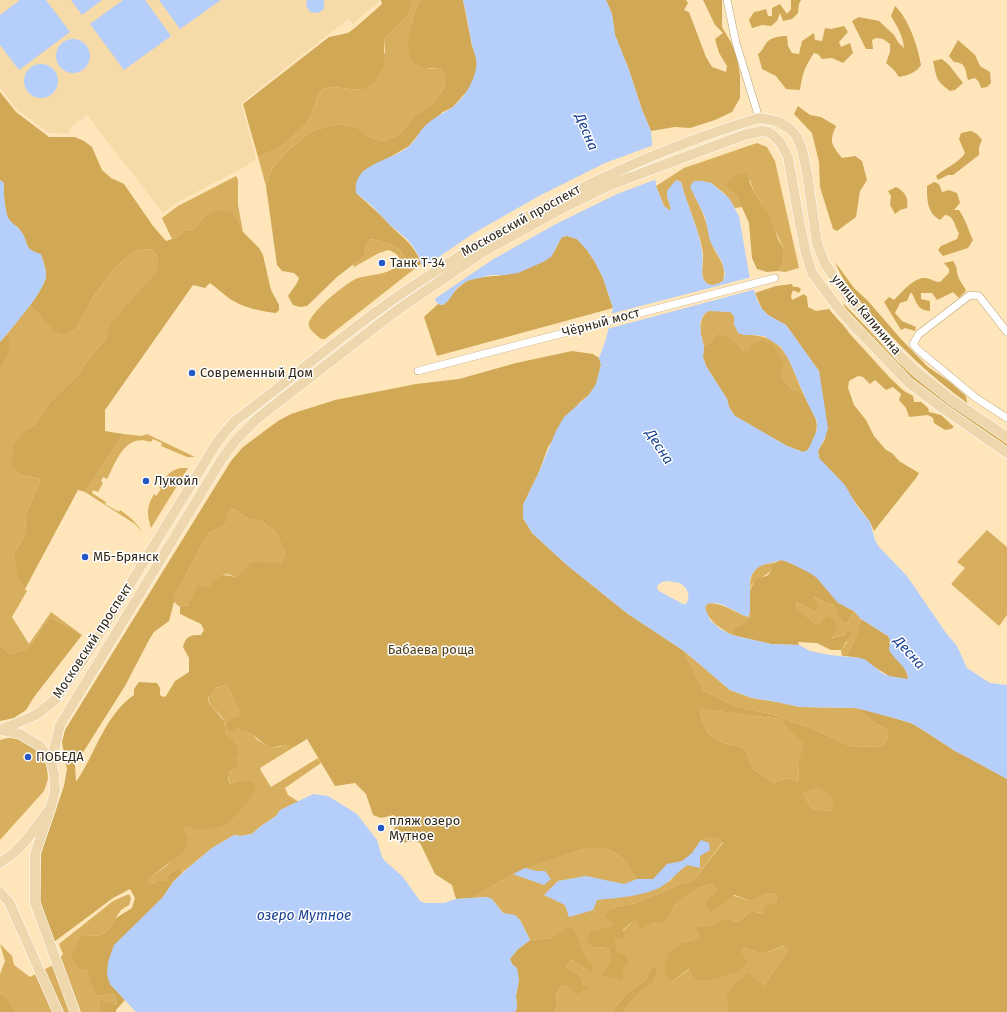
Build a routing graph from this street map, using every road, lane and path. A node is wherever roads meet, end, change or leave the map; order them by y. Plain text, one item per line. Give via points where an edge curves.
1 (727, 0) edge
2 (759, 118) junction
3 (741, 124) joint
4 (749, 134) joint
5 (774, 278) dead end
6 (1007, 332) edge
7 (418, 371) dead end
8 (1007, 418) edge
9 (1007, 437) edge
10 (1007, 453) edge
11 (0, 730) edge
12 (51, 762) junction
13 (51, 807) junction
14 (0, 863) edge
15 (0, 892) edge
16 (58, 1012) edge
17 (76, 1012) edge

1 - 2 street via 736,43
2 - 3 main road, улица Калинина
2 - 9 main road, улица Калинина via 776,120 797,137 807,173 817,243 825,264 854,304 918,373 952,400
3 - 11 main road, Московский проспект via 658,154 585,186 476,245 390,302 229,427 216,444 88,653 56,699 36,715
4 - 10 main road, улица Калинина via 768,132 774,135 785,151 806,254 812,273 832,301 909,383
4 - 12 main road, Московский проспект via 610,185 481,253 396,311 259,417 229,448 60,725
5 - 7 street, Чёрный мост
6 - 8 street via 979,296 970,295 919,334 913,344 976,398
11 - 12 main road via 20,734 40,746
12 - 13 main road via 55,791
13 - 14 main road via 28,838
13 - 17 main road via 36,854 34,903
15 - 16 main road via 9,902

